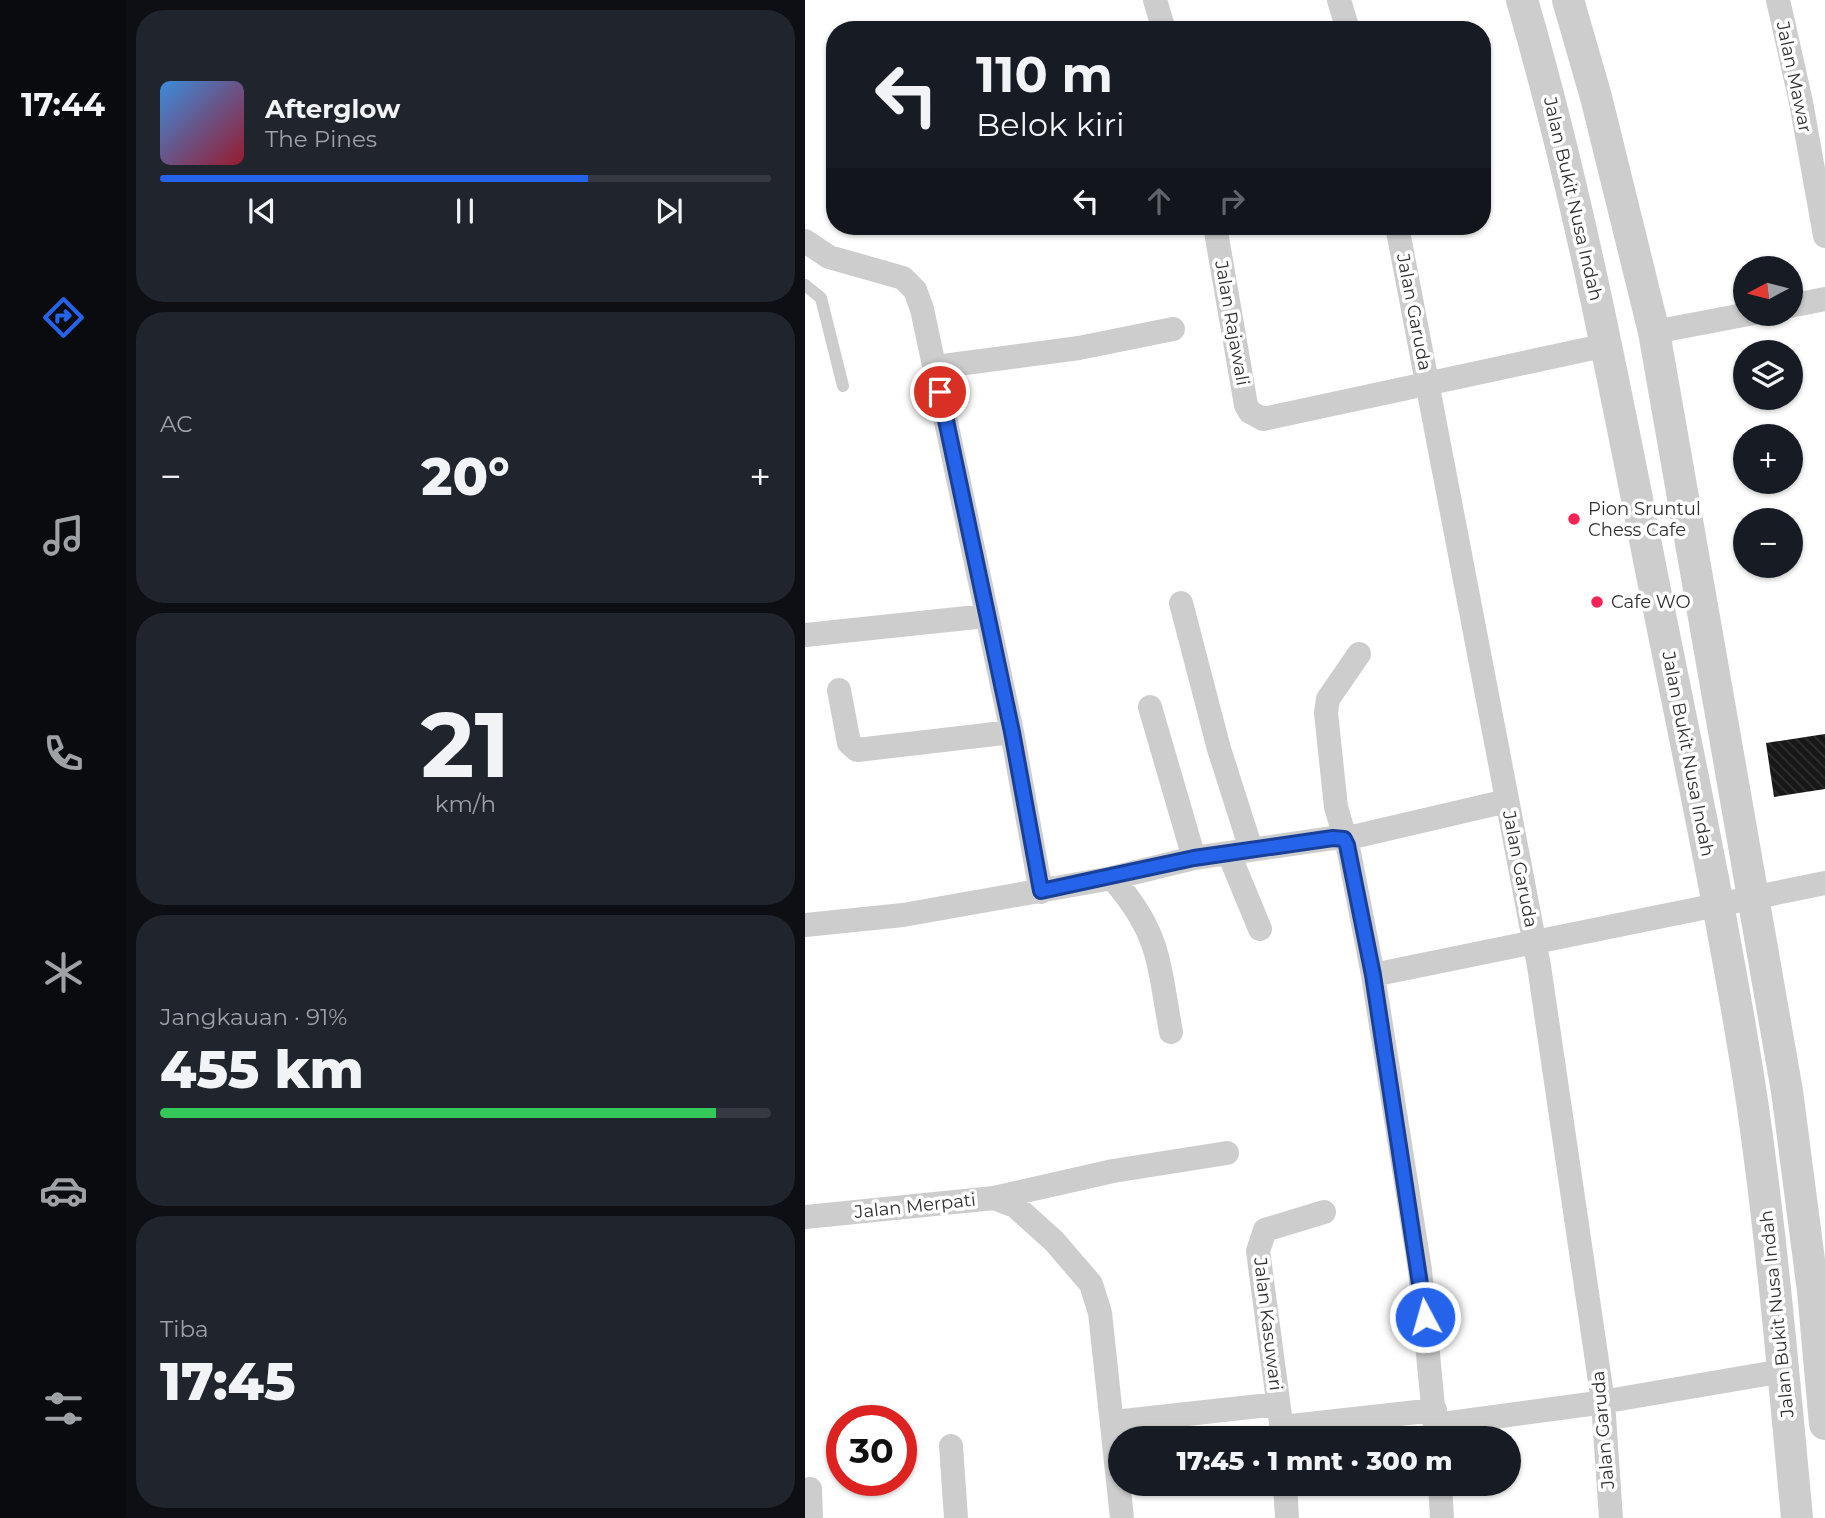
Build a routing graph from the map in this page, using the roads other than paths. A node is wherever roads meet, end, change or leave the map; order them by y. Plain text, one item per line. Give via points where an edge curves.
1 (1155, 0) edge
2 (1339, 0) edge
3 (1522, 0) edge
4 (1568, 0) edge
5 (1778, 0) edge
6 (1161, 21) edge
7 (1345, 21) edge
8 (1813, 100) edge
9 (1217, 235) edge
10 (1399, 235) edge
11 (1825, 236) edge
12 (805, 241) edge
13 (805, 285) edge
14 (1825, 299) edge
15 (1803, 303) edge
16 (1733, 317) edge
17 (1173, 329) dead end
18 (1654, 332) junction
19 (1607, 345) junction
20 (935, 367) junction
21 (1428, 383) junction
22 (843, 386) dead end
23 (1181, 603) dead end
24 (986, 616) junction
25 (805, 635) edge
26 (1359, 654) dead end
27 (839, 690) dead end
28 (1150, 707) dead end
29 (1012, 732) junction
30 (1507, 801) junction
31 (1344, 839) junction
32 (1240, 852) junction
33 (1194, 858) junction
34 (1112, 878) junction
35 (1825, 883) edge
36 (1041, 891) junction
37 (1754, 897) junction
38 (1717, 904) junction
39 (805, 925) edge
40 (1260, 929) dead end
41 (1534, 941) junction
42 (1373, 975) junction
43 (1171, 1031) dead end
44 (1227, 1153) dead end
45 (994, 1198) junction
46 (1324, 1212) dead end
47 (805, 1217) edge
48 (1783, 1371) junction
49 (1603, 1402) junction
50 (1114, 1422) junction
51 (1281, 1423) edge
52 (1825, 1424) edge
53 (1435, 1425) edge
54 (951, 1446) dead end
55 (810, 1489) dead end
56 (1286, 1496) edge
57 (1441, 1496) edge
58 (811, 1518) edge
59 (956, 1518) edge
60 (1122, 1518) edge
61 (1287, 1518) edge
62 (1442, 1518) edge
63 (1611, 1518) edge
64 (1797, 1518) edge

1 - 6 street
2 - 7 street
3 - 19 street, Jalan Bukit Nusa Indah
4 - 18 street, Jalan Bukit Nusa Indah
5 - 8 street, Jalan Mawar
8 - 11 street, Jalan Mawar
9 - 21 street, Jalan Rajawali via 1246,405 1256,417
10 - 21 street, Jalan Garuda
12 - 20 street via 828,257 903,278 915,290 922,309
13 - 22 lane via 821,298
14 - 15 street
16 - 18 street
17 - 20 street via 1079,348
18 - 37 street, Jalan Bukit Nusa Indah
19 - 21 street
19 - 38 street, Jalan Bukit Nusa Indah
20 - 24 street
21 - 30 street, Jalan Garuda
23 - 32 street
24 - 25 street
24 - 29 street
26 - 31 street via 1328,699 1326,713
27 - 29 street via 849,743 857,750
28 - 33 street
29 - 36 street
30 - 31 street
30 - 41 street, Jalan Garuda
31 - 32 street
31 - 42 street
32 - 33 street
32 - 40 street
33 - 34 street
34 - 36 street
34 - 43 street via 1138,908 1155,943
35 - 37 street
36 - 39 street via 903,915
37 - 38 street
37 - 52 street, Jalan Bukit Nusa Indah via 1787,1091
38 - 41 street
38 - 48 street, Jalan Bukit Nusa Indah via 1752,1100
41 - 42 street
41 - 49 street, Jalan Garuda
42 - 53 street via 1420,1270
44 - 45 street via 1113,1171
45 - 47 street, Jalan Merpati
45 - 50 street, Jalan Merpati via 1015,1206 1054,1241 1091,1284 1100,1313
46 - 51 street, Jalan Kasuwari via 1265,1230 1258,1251
48 - 49 street
48 - 64 street, Jalan Bukit Nusa Indah
49 - 53 street
49 - 63 street, Jalan Garuda
50 - 51 street
50 - 60 street, Jalan Merpati
51 - 53 street
54 - 59 street
55 - 58 street
56 - 61 street
57 - 62 street

